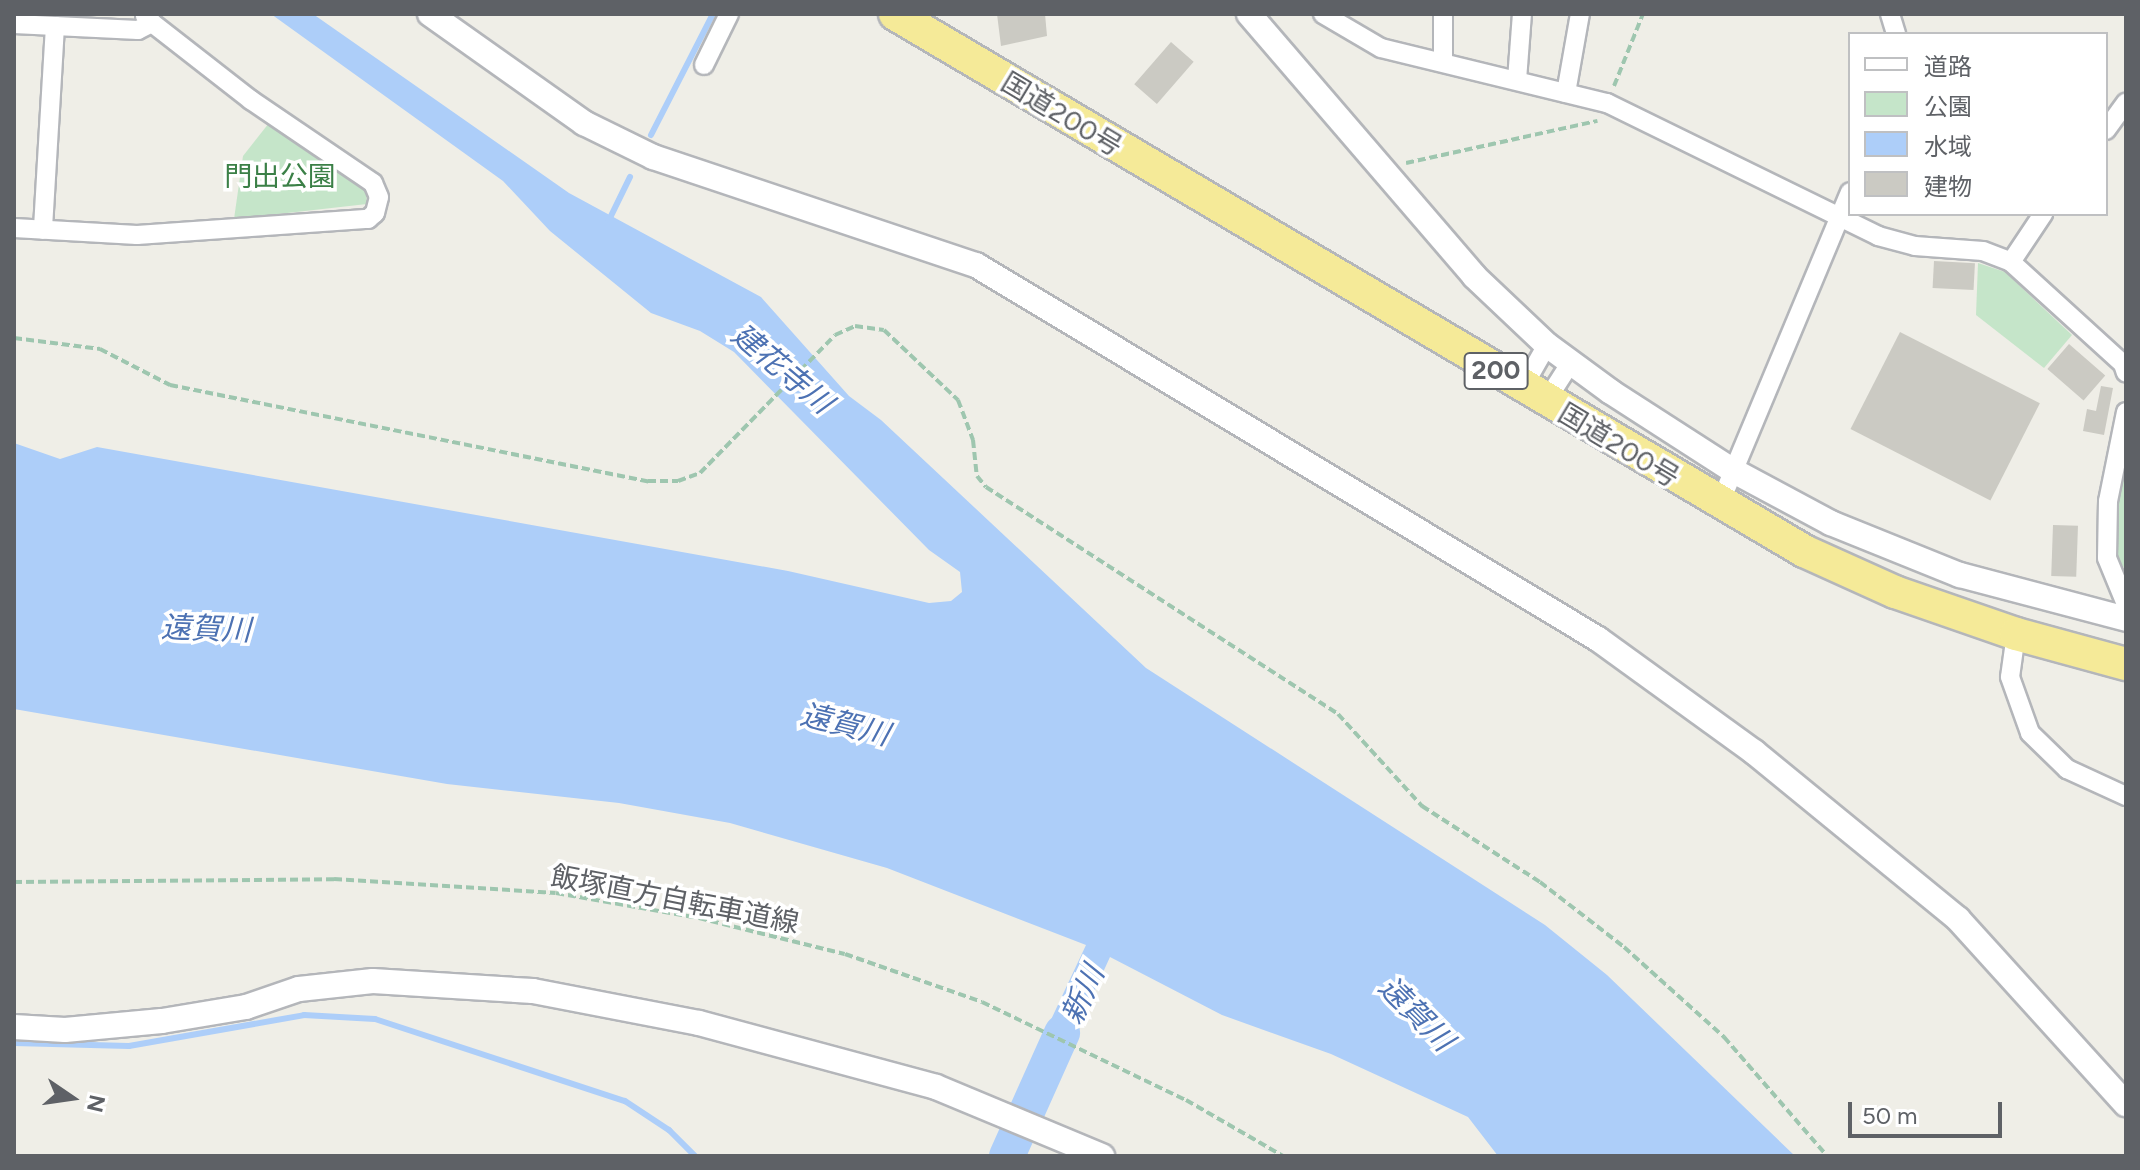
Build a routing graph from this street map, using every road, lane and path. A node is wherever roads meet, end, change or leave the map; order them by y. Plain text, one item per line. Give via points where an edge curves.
1 (430, 14) edge
2 (729, 14) edge
3 (895, 14) edge
4 (1249, 14) edge
5 (1323, 14) edge
6 (1443, 14) edge
7 (1522, 14) edge
8 (1580, 14) edge
9 (1643, 14) edge
10 (148, 18) edge
11 (14, 24) edge
12 (55, 26) junction
13 (939, 28) edge
14 (1443, 61) junction
15 (704, 65) dead end
16 (1517, 80) junction
17 (1566, 93) junction
18 (2126, 102) edge
19 (1613, 106) junction
20 (2108, 127) edge
21 (1381, 171) junction
22 (1848, 197) edge
23 (2042, 216) edge
24 (1840, 217) junction
25 (14, 228) edge
26 (43, 230) junction
27 (2011, 262) junction
28 (14, 338) edge
29 (1547, 345) junction
30 (1571, 362) junction
31 (2126, 373) edge
32 (1535, 394) junction
33 (2126, 412) edge
34 (2121, 447) edge
35 (1732, 470) junction
36 (1720, 503) junction
37 (2126, 604) edge
38 (2126, 619) edge
39 (2016, 634) junction
40 (2126, 664) edge
41 (2126, 796) edge
42 (14, 882) edge
43 (14, 1027) edge
44 (2126, 1104) edge
45 (1065, 1146) edge
46 (1102, 1156) edge
47 (1283, 1156) edge
48 (1827, 1156) edge

1 - 44 street via 584,123 653,157 976,265 1598,639 1754,752 1958,919
2 - 15 street
3 - 13 highway, 国道200号 / 200
4 - 21 street
5 - 14 street via 1381,48
6 - 14 street
7 - 16 street
8 - 17 street
9 - 19 path
10 - 12 street via 138,30
10 - 26 street via 251,100 373,183 379,197 375,213 368,219 137,235
11 - 12 street
12 - 26 street
13 - 32 highway, 国道200号 / 200
14 - 16 street
16 - 17 street
17 - 19 street
18 - 20 street
19 - 21 path via 1605,119
19 - 24 street
21 - 29 street via 1474,276
22 - 24 street
23 - 27 street
24 - 27 street via 1878,236 1915,246 1983,251
24 - 35 street
25 - 26 street
27 - 31 street via 2123,364
28 - 48 path via 100,349 170,385 648,481 678,481 700,473 835,335 855,326 891,336 958,400 973,440 977,476 986,487 1338,714 1422,806 1540,882 1624,947 1724,1037
29 - 30 street
29 - 32 street
30 - 32 street
30 - 35 street
32 - 36 highway, 国道200号 / 200
33 - 34 street
34 - 37 street via 2108,501 2107,558
35 - 36 street
35 - 38 street via 1831,523 1960,575
36 - 39 highway, 国道200号 / 200 via 1804,551 1895,592
39 - 40 highway, 国道200号 / 200
39 - 41 street via 2010,677 2030,733 2067,769
42 - 47 path, 飯塚直方自転車道線 via 334,879 556,893 699,918 919,977 1074,1043
43 - 45 street via 65,1030 162,1021 246,1007 299,989 373,981 533,991 811,1050 962,1095
45 - 46 street

